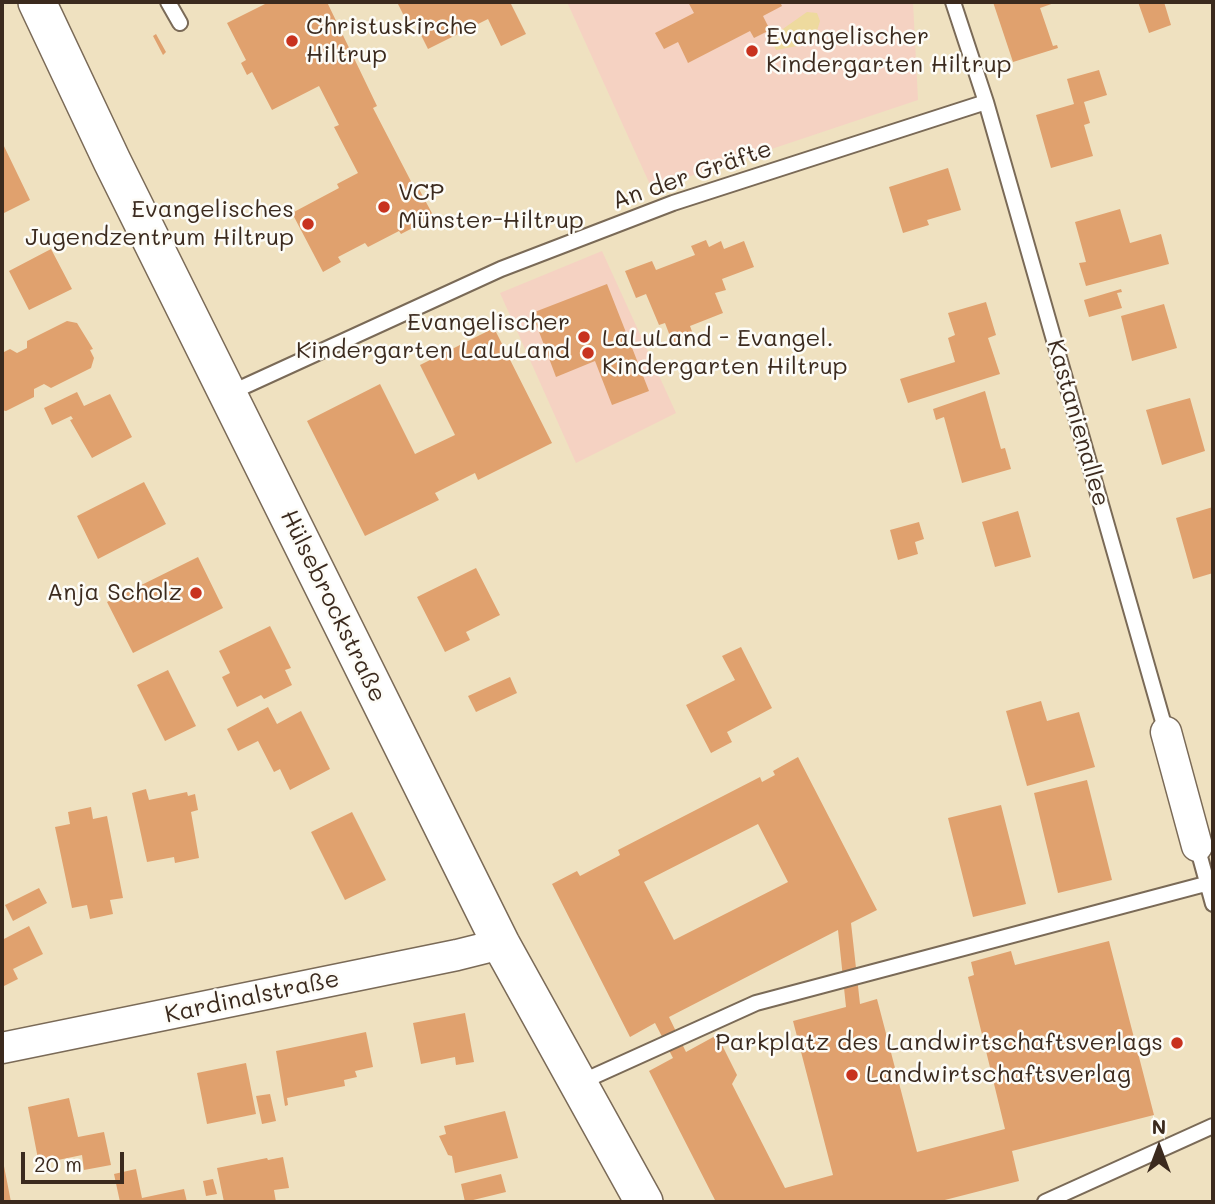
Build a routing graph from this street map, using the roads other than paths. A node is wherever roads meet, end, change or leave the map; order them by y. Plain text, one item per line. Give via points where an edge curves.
1 (37, 2) edge
2 (169, 2) edge
3 (953, 2) edge
4 (180, 23) dead end
5 (986, 102) junction
6 (228, 394) junction
7 (1167, 732) joint
8 (1197, 846) joint
9 (1210, 883) edge
10 (1213, 904) edge
11 (501, 944) junction
12 (2, 1048) edge
13 (579, 1083) junction
14 (1213, 1126) edge
15 (643, 1202) edge
16 (1045, 1202) edge

1 - 6 street, Hülsebrockstraße
2 - 4 lane
3 - 5 lane, Kastanienallee
5 - 6 lane, An der Gräfte via 673,203 501,269
5 - 7 lane, Kastanienallee
6 - 11 street, Hülsebrockstraße
7 - 8 street, Kastanienallee
8 - 9 lane
9 - 10 lane
9 - 13 lane via 756,1003
11 - 12 street, Kardinalstraße
11 - 13 street, Hülsebrockstraße
13 - 15 street, Hülsebrockstraße
14 - 16 lane

